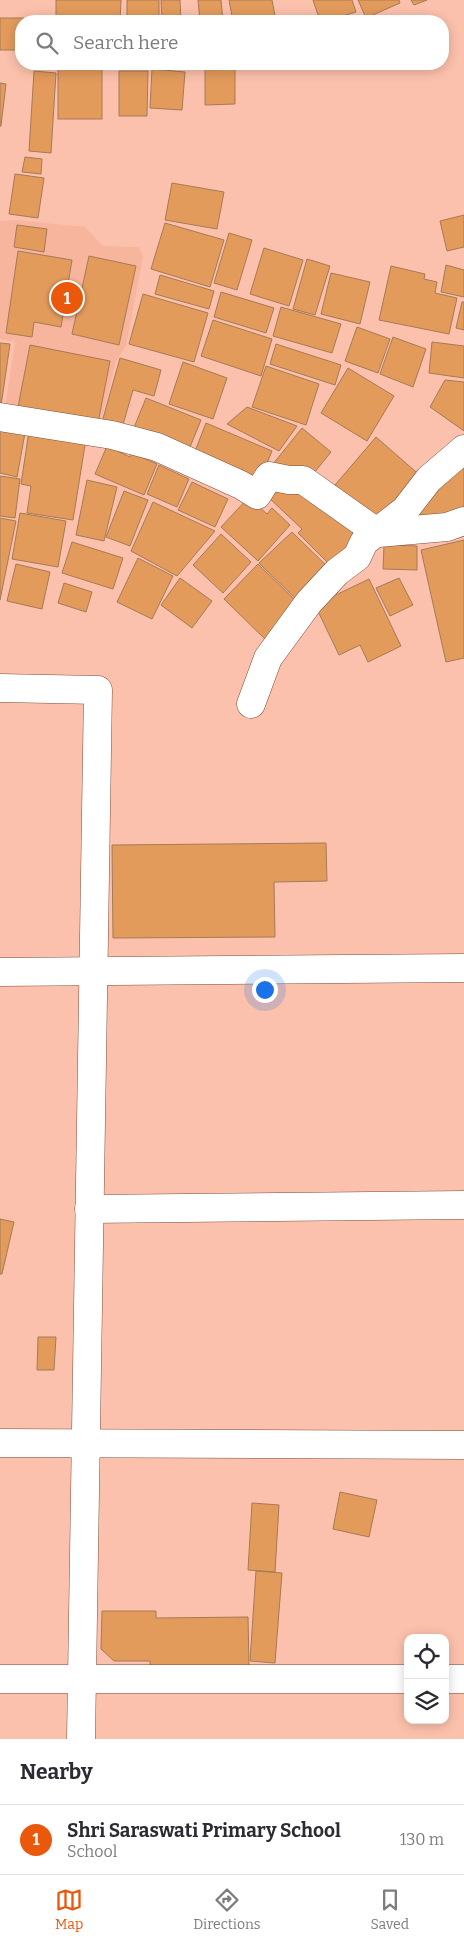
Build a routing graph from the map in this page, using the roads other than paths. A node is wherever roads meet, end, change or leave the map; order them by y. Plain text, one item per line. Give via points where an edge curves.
1 (0, 417) edge
2 (464, 450) edge
3 (464, 521) edge
4 (378, 533) junction
5 (0, 688) edge
6 (251, 704) dead end
7 (464, 968) edge
8 (93, 970) junction
9 (0, 972) edge
10 (464, 1205) edge
11 (89, 1209) junction
12 (0, 1443) edge
13 (85, 1443) junction
14 (464, 1445) edge
15 (82, 1678) junction
16 (0, 1679) edge
17 (404, 1679) edge
18 (449, 1679) edge
19 (464, 1679) edge
20 (80, 1739) edge

1 - 4 street via 112,435 157,447 241,484 257,495 270,476 303,480
2 - 4 street via 429,479 405,510
3 - 4 street via 447,527
4 - 6 street via 364,542 357,557 337,572 309,602 277,645 268,658
5 - 8 street via 98,690
7 - 8 street
8 - 9 street
8 - 11 street
10 - 11 street
11 - 13 street
12 - 13 street
13 - 14 street
13 - 15 street
15 - 16 street
15 - 17 street
15 - 20 street
18 - 19 street

